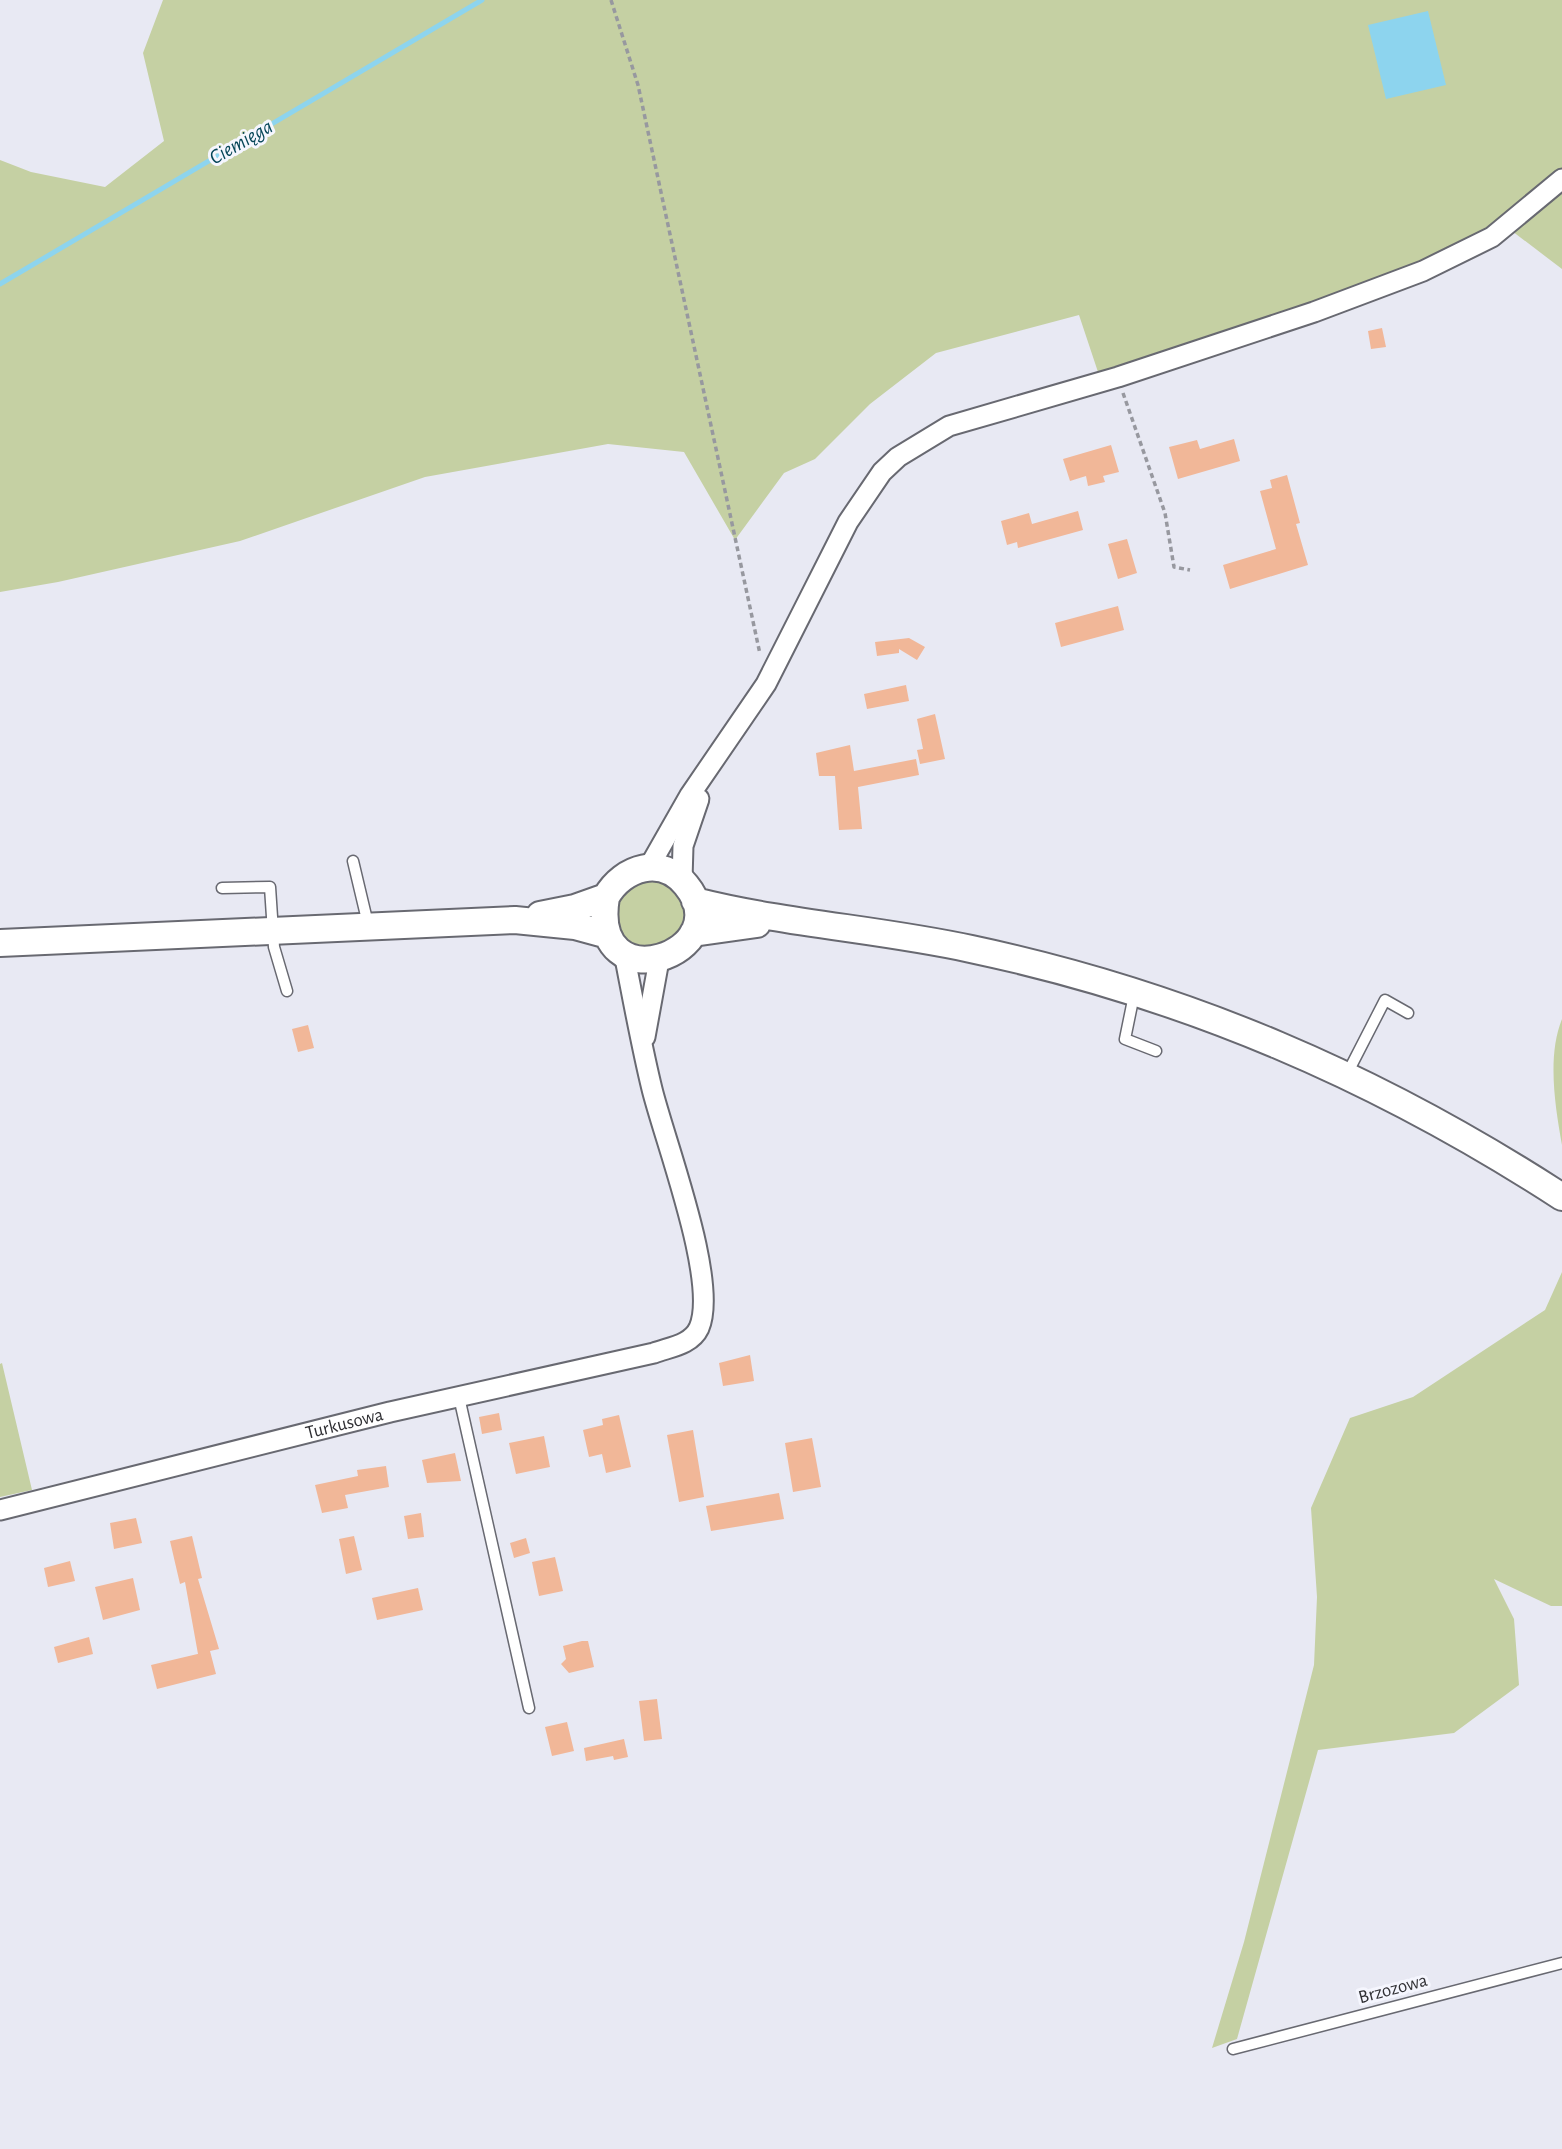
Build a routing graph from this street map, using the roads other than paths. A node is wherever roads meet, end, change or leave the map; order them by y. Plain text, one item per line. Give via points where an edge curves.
1 (1562, 179) edge
2 (714, 762) junction
3 (354, 861) dead end
4 (649, 867) junction
5 (222, 888) dead end
6 (688, 890) junction
7 (606, 897) junction
8 (514, 920) junction
9 (787, 922) junction
10 (368, 925) junction
11 (273, 929) junction
12 (693, 933) junction
13 (0, 943) edge
14 (616, 944) junction
15 (659, 960) junction
16 (1135, 990) junction
17 (287, 991) dead end
18 (1408, 1013) dead end
19 (643, 1049) junction
20 (1156, 1051) dead end
21 (1347, 1074) junction
22 (1562, 1197) edge
23 (459, 1396) junction
24 (0, 1510) edge
25 (529, 1708) dead end
26 (1562, 1963) edge
27 (1233, 2049) dead end

1 - 2 street via 1492,237 1456,257 1314,312 1118,377 949,426 898,457 882,472 848,523 766,684
2 - 4 street
2 - 6 street via 683,846
3 - 10 lane
4 - 6 main road via 661,868
4 - 7 main road via 623,875
5 - 11 lane via 271,887
6 - 9 main road
6 - 12 main road via 696,919
7 - 8 main road
7 - 14 main road via 603,916
8 - 10 main road
8 - 14 main road via 575,926
9 - 12 main road
9 - 16 main road via 969,948
10 - 11 main road
11 - 13 main road
11 - 17 lane
12 - 15 main road via 679,950
14 - 15 main road via 641,960
14 - 19 street
15 - 19 street
16 - 20 lane via 1125,1039
16 - 21 main road
18 - 21 lane via 1385,1000
19 - 23 street, Turkusowa via 702,1279 703,1312 698,1329 691,1340 654,1353
21 - 22 main road via 1441,1122
23 - 24 street, Turkusowa
23 - 25 lane
26 - 27 lane, Brzozowa

